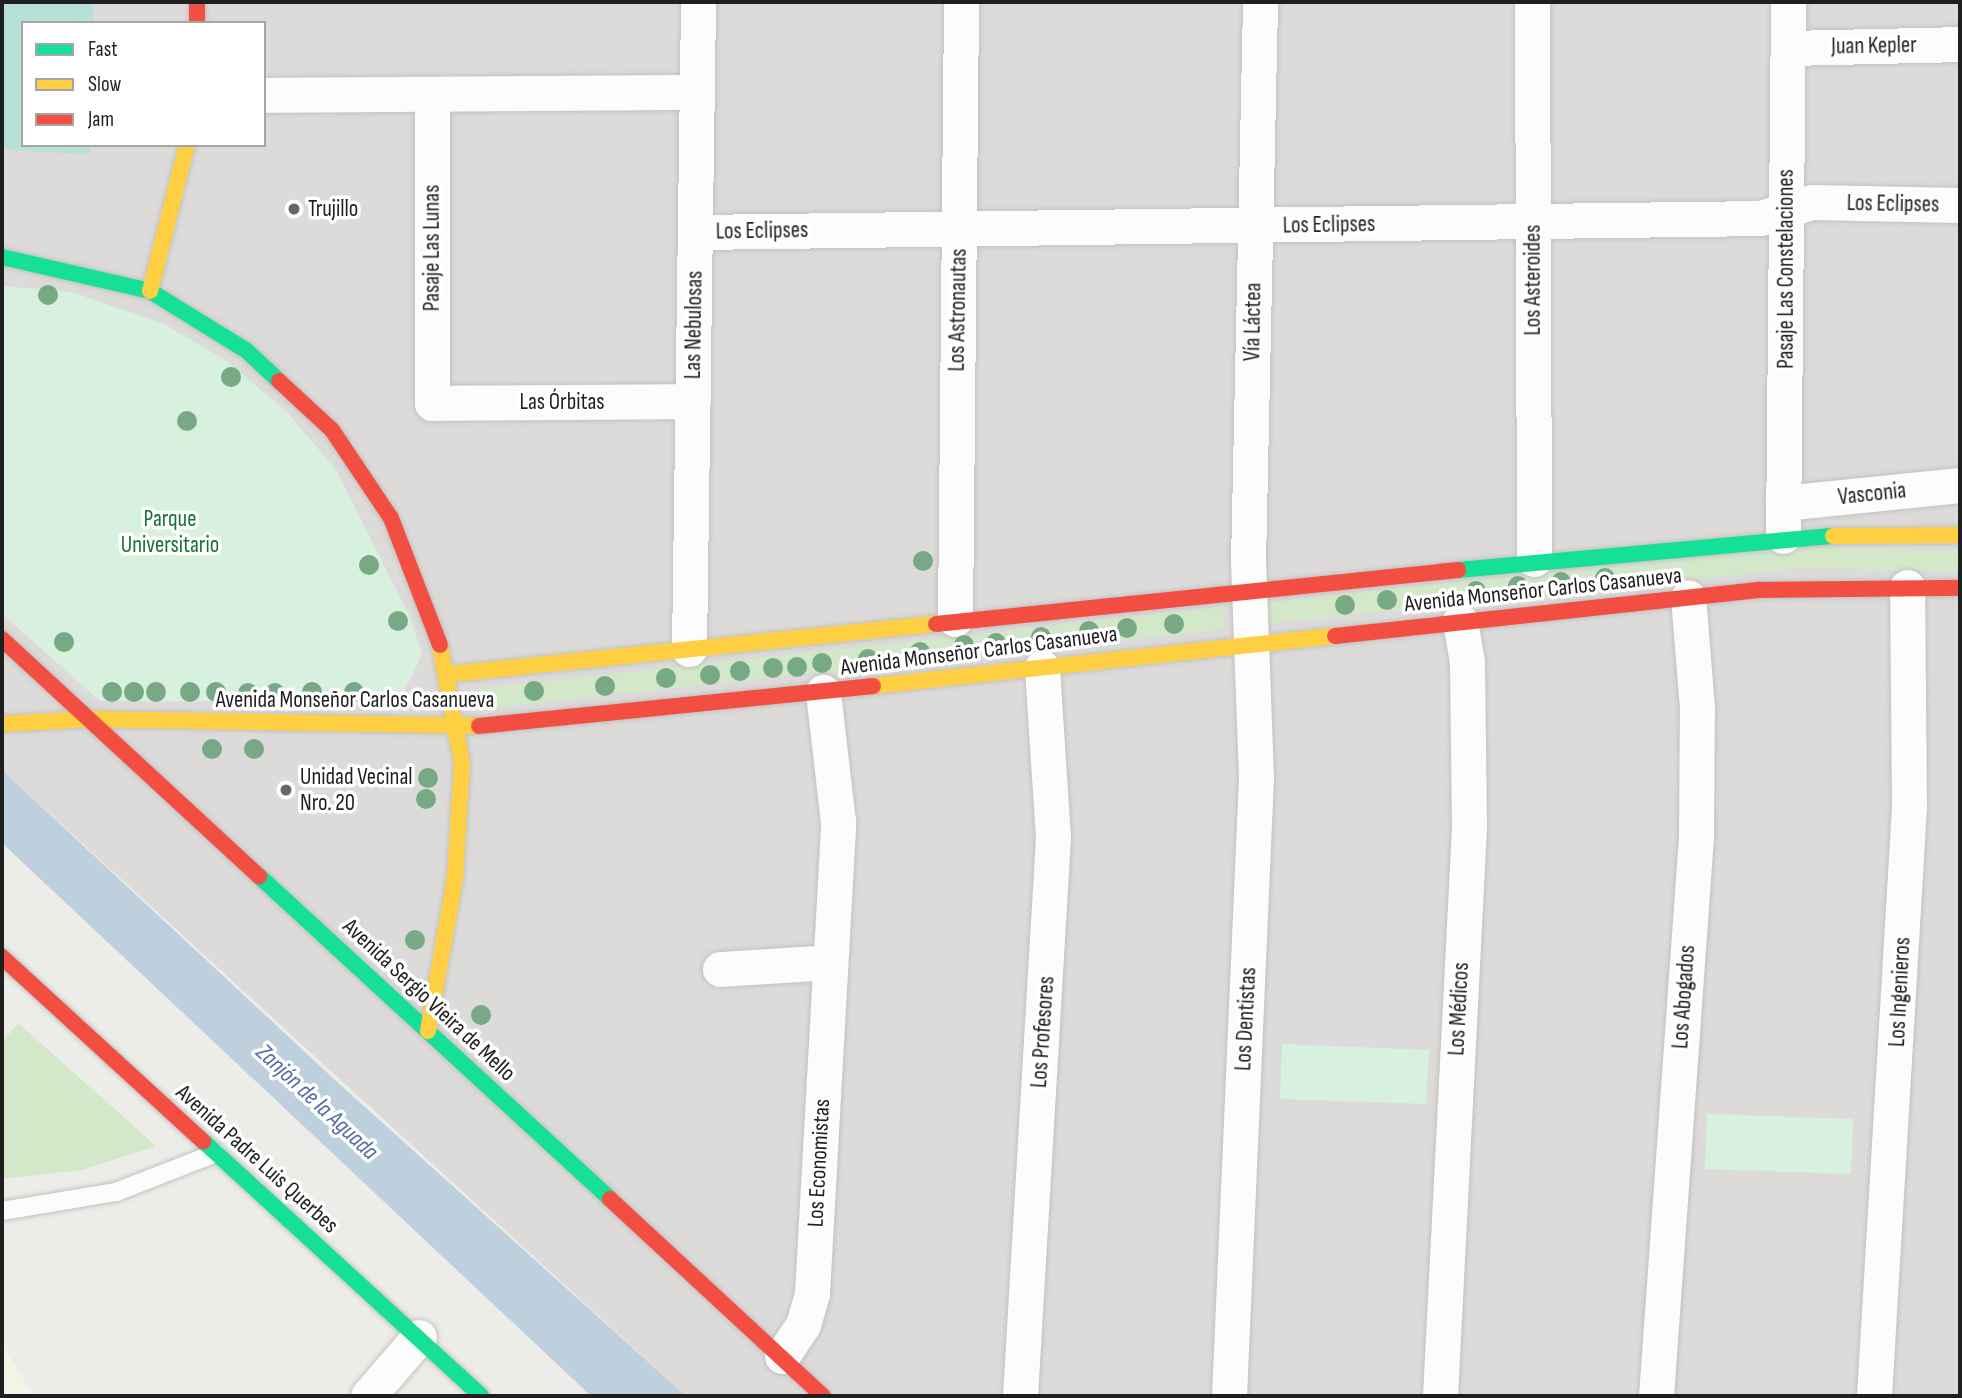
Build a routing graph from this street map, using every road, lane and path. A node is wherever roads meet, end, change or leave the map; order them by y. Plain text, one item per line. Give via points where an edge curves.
1 (197, 2) edge
2 (698, 2) edge
3 (961, 2) edge
4 (1260, 2) edge
5 (1532, 2) edge
6 (1788, 2) edge
7 (197, 21) edge
8 (1960, 44) edge
9 (1787, 48) junction
10 (697, 92) junction
11 (432, 94) junction
12 (266, 96) edge
13 (186, 147) edge
14 (1960, 205) edge
15 (1786, 211) junction
16 (1532, 222) junction
17 (1255, 226) junction
18 (959, 227) junction
19 (695, 232) junction
20 (2, 257) edge
21 (150, 291) junction
22 (693, 401) junction
23 (432, 402) joint
24 (1960, 485) edge
25 (1783, 519) junction
26 (1960, 535) edge
27 (1534, 559) junction
28 (1907, 587) junction
29 (1960, 588) edge
30 (1248, 590) junction
31 (1688, 597) junction
32 (955, 619) junction
33 (1460, 621) junction
34 (2, 639) edge
35 (1251, 642) junction
36 (689, 649) junction
37 (1042, 667) junction
38 (450, 674) junction
39 (823, 692) junction
40 (91, 719) junction
41 (2, 724) edge
42 (459, 726) junction
43 (2, 957) edge
44 (830, 962) junction
45 (720, 969) dead end
46 (428, 1031) junction
47 (216, 1153) junction
48 (2, 1211) edge
49 (419, 1338) junction
50 (782, 1356) junction
51 (368, 1396) edge
52 (481, 1396) edge
53 (823, 1396) edge
54 (1020, 1396) edge
55 (1229, 1396) edge
56 (1440, 1396) edge
57 (1656, 1396) edge
58 (1874, 1396) edge

1 - 7 main road
2 - 10 street, Las Nebulosas
3 - 18 street, Los Astronautas
4 - 17 street, Vía Láctea
5 - 16 street, Los Asteroides
6 - 9 street, Pasaje Las Constelaciones
8 - 9 street, Juan Kepler
9 - 15 street, Pasaje Las Constelaciones
10 - 11 street
10 - 19 street, Las Nebulosas
11 - 12 street
11 - 23 street, Pasaje Las Lunas
13 - 21 main road
14 - 15 street, Los Eclipses via 1812,202
15 - 16 street, Los Eclipses via 1760,218
15 - 25 street, Pasaje Las Constelaciones
16 - 17 street, Los Eclipses
16 - 27 street, Los Asteroides
17 - 18 street, Los Eclipses
17 - 30 street, Vía Láctea
18 - 19 street, Los Eclipses
18 - 32 street, Los Astronautas
19 - 22 street, Las Nebulosas
20 - 21 main road
21 - 38 main road via 247,351 332,430 415,566
22 - 23 street, Las Órbitas
22 - 36 street, Las Nebulosas
24 - 25 street, Vasconia
25 - 26 main road, Avenida Monseñor Carlos Casanueva
25 - 27 main road, Avenida Monseñor Carlos Casanueva
27 - 30 main road, Avenida Monseñor Carlos Casanueva
28 - 29 main road, Avenida Monseñor Carlos Casanueva
28 - 31 main road, Avenida Monseñor Carlos Casanueva
28 - 58 street, Los Ingenieros via 1908,821
30 - 32 main road, Avenida Monseñor Carlos Casanueva
30 - 35 street, Vía Láctea
31 - 33 main road, Avenida Monseñor Carlos Casanueva
31 - 57 street, Los Abogados via 1697,708 1696,824
32 - 36 main road, Avenida Monseñor Carlos Casanueva
33 - 35 main road, Avenida Monseñor Carlos Casanueva
33 - 56 street, Los Médicos via 1467,662 1469,827
34 - 40 main road, Avenida Sergio Vieira de Mello
35 - 37 main road, Avenida Monseñor Carlos Casanueva
35 - 55 street, Los Dentistas via 1256,778
36 - 38 main road, Avenida Monseñor Carlos Casanueva
37 - 39 main road, Avenida Monseñor Carlos Casanueva
37 - 54 street, Los Profesores via 1053,838
38 - 42 main road
39 - 42 main road, Avenida Monseñor Carlos Casanueva
39 - 44 street, Los Economistas via 838,822
40 - 41 main road, Avenida Monseñor Carlos Casanueva
40 - 42 main road, Avenida Monseñor Carlos Casanueva
40 - 46 main road, Avenida Sergio Vieira de Mello
42 - 46 main road via 455,878
43 - 47 main road, Avenida Padre Luis Querbes
44 - 45 street
44 - 50 street, Los Economistas via 812,1293 803,1325
46 - 50 main road, Avenida Sergio Vieira de Mello
47 - 48 lane via 116,1192
47 - 49 main road, Avenida Padre Luis Querbes
49 - 51 street
49 - 52 main road, Avenida Padre Luis Querbes
50 - 53 main road, Avenida Sergio Vieira de Mello

